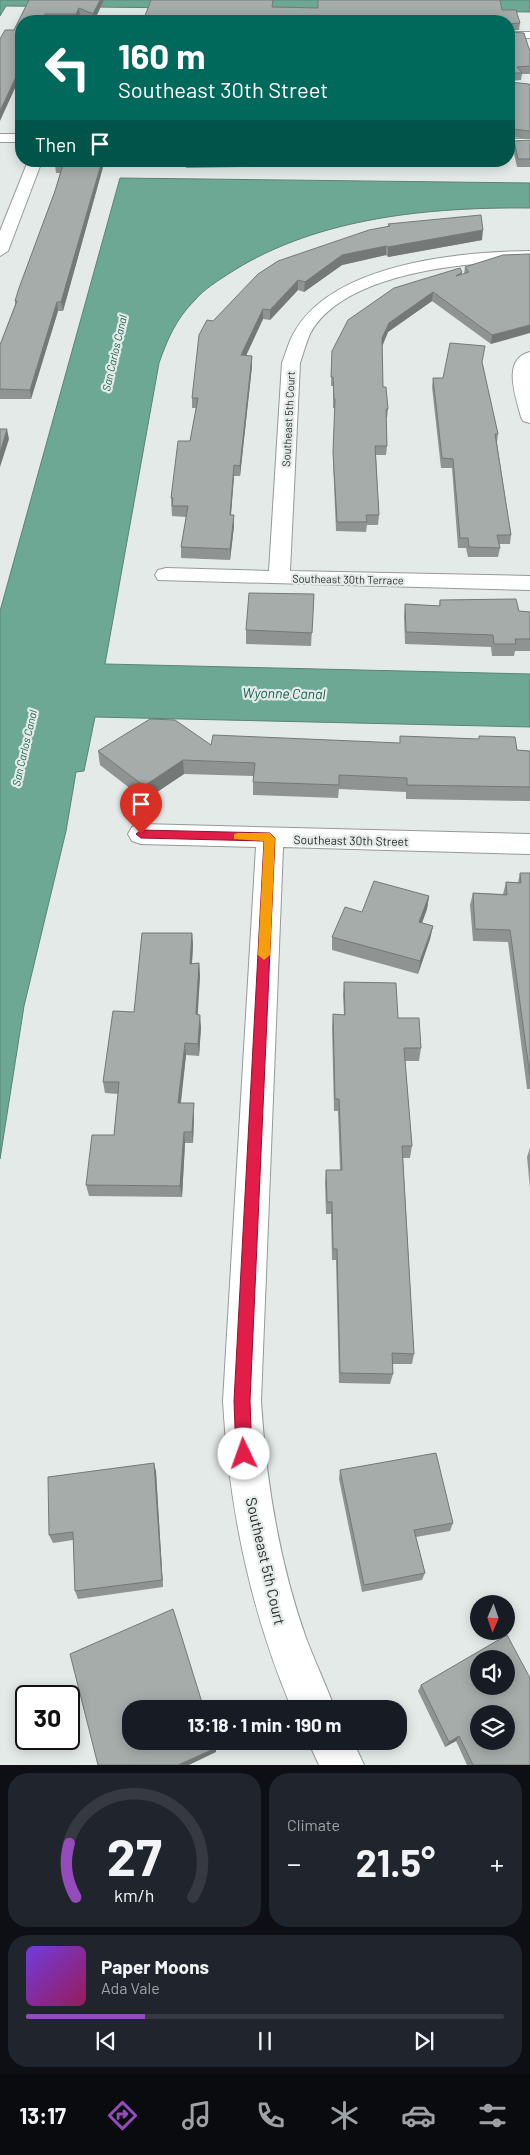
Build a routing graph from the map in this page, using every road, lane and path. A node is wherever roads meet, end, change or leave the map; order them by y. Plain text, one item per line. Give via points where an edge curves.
1 (515, 34) edge
2 (530, 35) edge
3 (0, 138) edge
4 (15, 138) edge
5 (515, 143) edge
6 (530, 143) edge
7 (32, 167) edge
8 (7, 217) edge
9 (0, 251) edge
10 (530, 256) edge
11 (529, 357) edge
12 (530, 417) edge
13 (166, 575) dead end
14 (279, 578) junction
15 (530, 583) edge
16 (141, 834) dead end
17 (270, 838) junction
18 (530, 844) edge
19 (310, 1700) edge
20 (334, 1750) edge
21 (342, 1765) edge

1 - 2 street
3 - 4 street
5 - 6 street
7 - 8 street
8 - 9 street
10 - 14 street, Southeast 5th Court via 432,264 390,275 355,289 313,319 300,336 293,354
11 - 12 street via 521,369
13 - 14 street, Southeast 30th Terrace
14 - 15 street, Southeast 30th Terrace
16 - 17 street, Southeast 30th Street
17 - 18 street, Southeast 30th Street
17 - 19 street, Southeast 5th Court via 242,1401 244,1454 252,1510 283,1630
20 - 21 street

